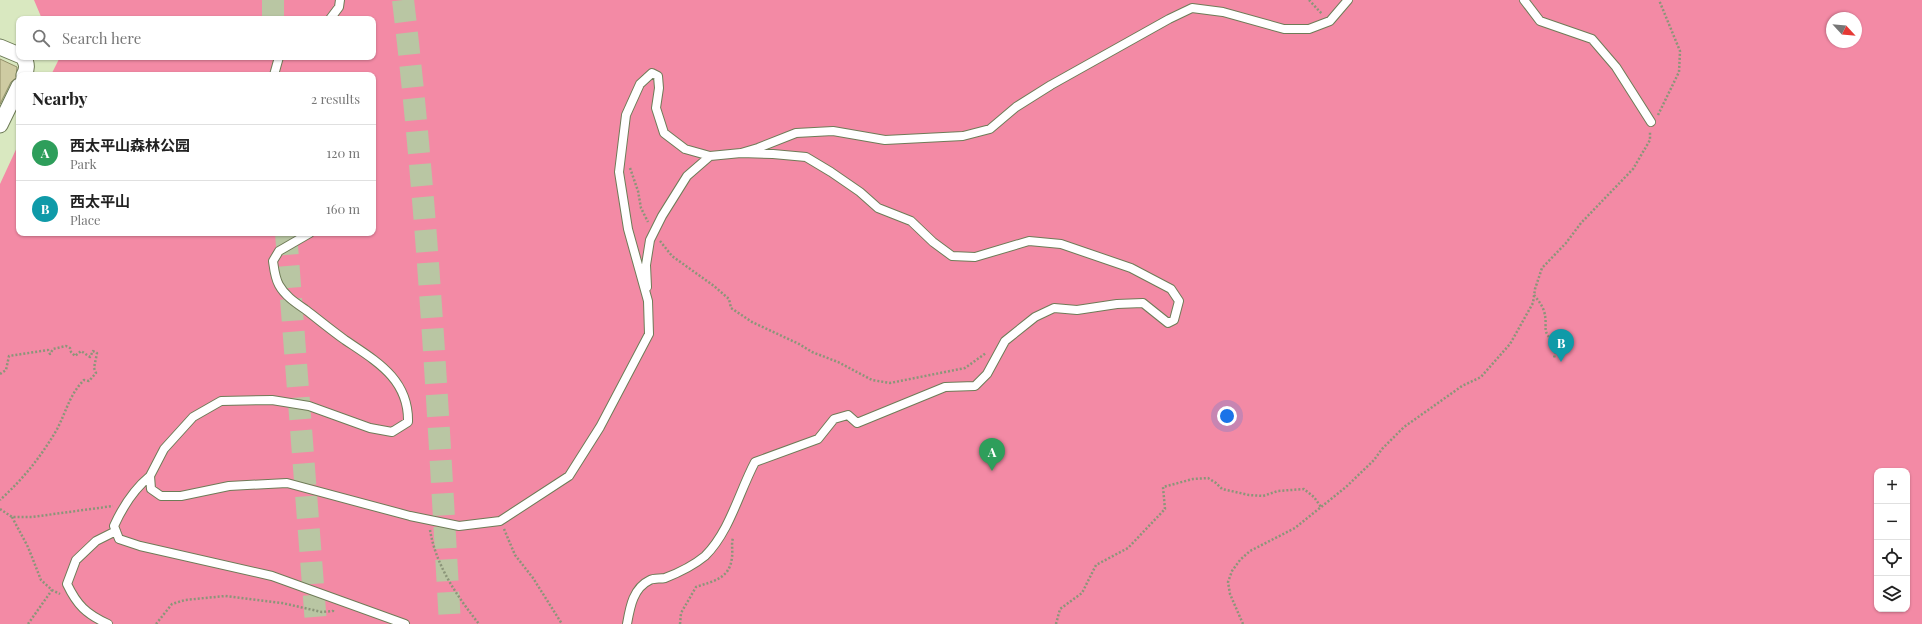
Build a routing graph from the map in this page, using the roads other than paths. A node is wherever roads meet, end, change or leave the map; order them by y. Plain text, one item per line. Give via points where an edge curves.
1 (340, 0) edge
2 (1348, 0) edge
3 (1524, 0) edge
4 (332, 16) edge
5 (0, 47) edge
6 (16, 54) edge
7 (24, 60) edge
8 (279, 60) edge
9 (26, 72) edge
10 (275, 72) edge
11 (16, 92) edge
12 (1650, 122) road end
13 (0, 125) edge
14 (741, 153) junction
15 (710, 156) junction
16 (305, 236) edge
17 (648, 301) junction
18 (150, 476) junction
19 (116, 531) junction
20 (108, 624) edge
21 (406, 624) edge
22 (627, 624) edge

1 - 4 lane via 339,7
2 - 14 lane via 1330,21 1309,29 1284,29 1223,12 1192,8 1051,85 1016,107 990,129 963,136 885,140 833,131 796,133
3 - 12 lane via 1540,21 1592,39 1616,67
5 - 6 street
7 - 9 street via 27,63
8 - 10 lane
11 - 13 street
14 - 15 lane
14 - 22 lane via 806,157 860,192 878,208 911,221 952,256 975,257 1029,241 1061,244 1131,268 1171,289 1179,301 1174,320 1168,323 1142,303 1076,310 1054,308 1035,317 1005,341 987,374 975,386 945,387 857,423 848,415 834,419 818,439 755,462 723,531 705,556 681,571 663,578 650,579 636,592 630,605
15 - 17 lane via 688,176 650,240 646,265
15 - 17 lane via 685,149 664,134 656,108 658,76 652,73 640,84 626,115 619,172 628,229
16 - 18 lane via 279,251 273,261 278,284 284,293 380,363 400,386 408,408 408,422 392,432 370,428 309,406 272,400 221,401 194,417 164,449
17 - 18 lane via 649,334 600,427 569,476 500,521 459,526 287,483 229,486 181,496 161,496 151,489
18 - 19 lane via 123,505 114,526
19 - 20 lane via 96,541 76,560 67,584 74,599 90,616
19 - 21 lane via 119,539 140,546 272,576

